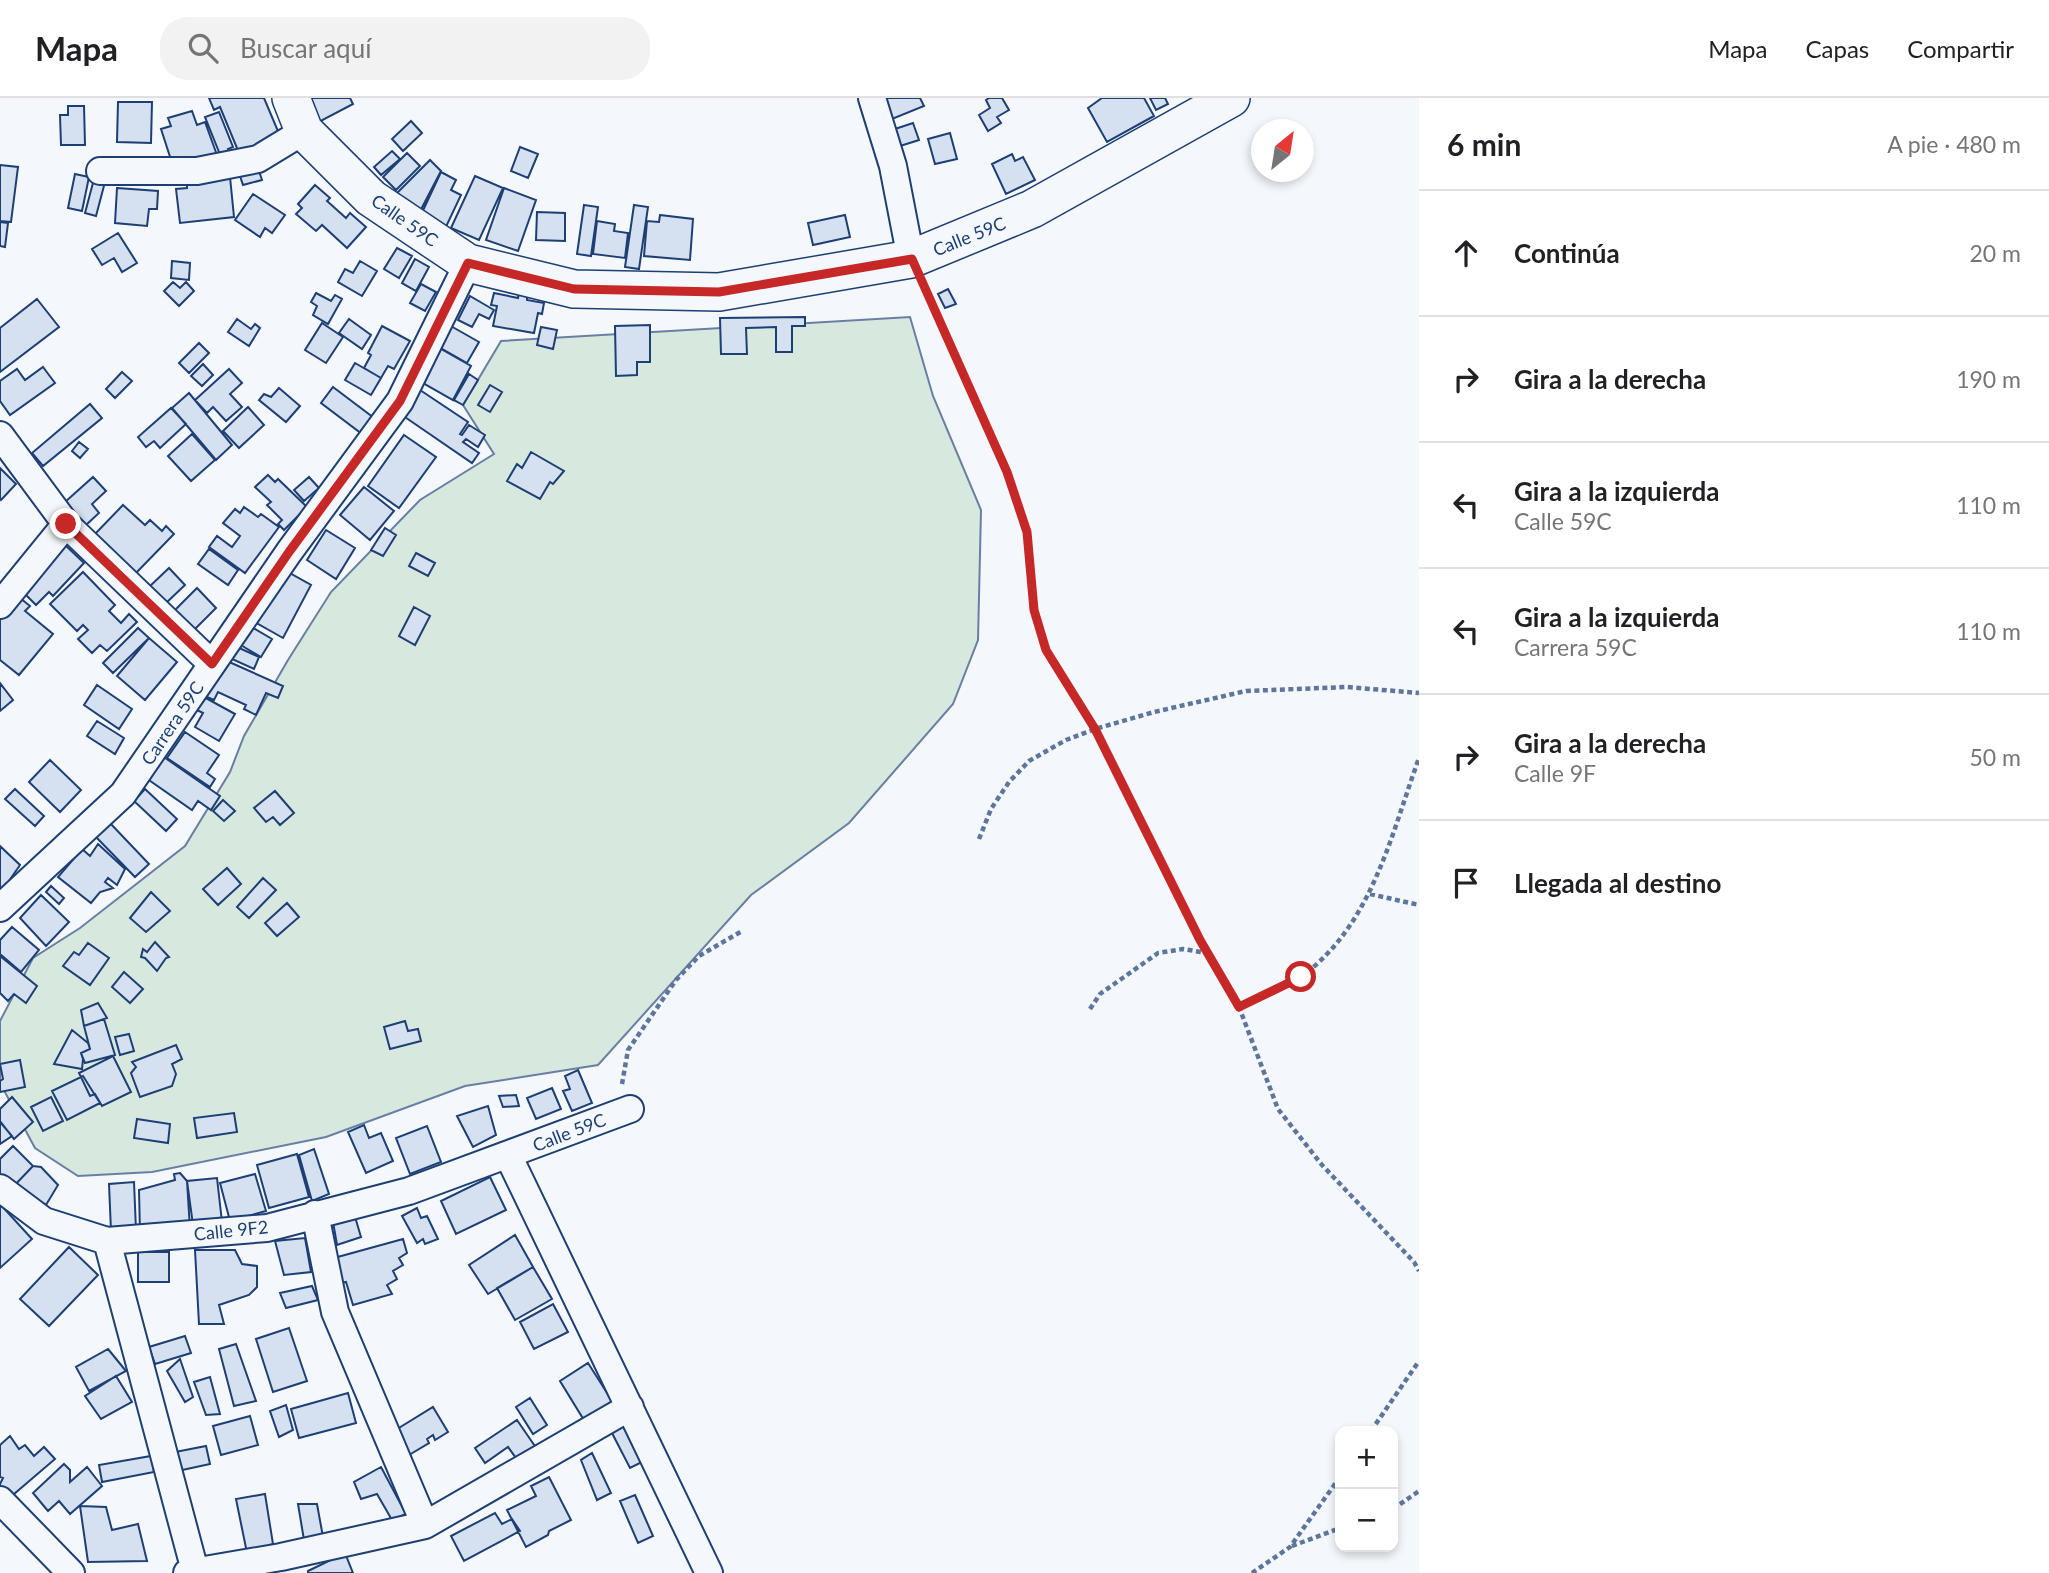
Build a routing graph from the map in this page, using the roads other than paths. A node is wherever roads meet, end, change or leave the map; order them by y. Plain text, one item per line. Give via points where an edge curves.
1 (872, 98) edge
2 (1231, 98) edge
3 (297, 115) edge
4 (100, 172) dead end
5 (912, 259) junction
6 (468, 263) junction
7 (0, 435) edge
8 (66, 524) junction
9 (0, 605) edge
10 (212, 664) junction
11 (0, 908) edge
12 (630, 1108) road end
13 (508, 1156) junction
14 (0, 1188) edge
15 (315, 1214) junction
16 (107, 1241) junction
17 (630, 1407) junction
18 (0, 1500) edge
19 (425, 1525) junction
20 (191, 1572) edge
21 (71, 1573) edge
22 (709, 1573) edge

1 - 5 street via 893,166
2 - 5 street, Calle 59C via 1032,209
3 - 4 street via 258,159 197,171
3 - 6 street, Calle 59C via 370,198
5 - 6 street, Calle 59C via 719,292 574,289
6 - 10 street, Carrera 59C via 400,401
7 - 8 street
8 - 9 street
8 - 10 street
10 - 11 street, Carrera 59C via 123,794
12 - 13 street, Calle 59C
13 - 15 street, Calle 9F2 via 409,1191
13 - 17 street
14 - 16 street, Calle 9F2 via 44,1221
15 - 16 street, Calle 9F2 via 267,1228
15 - 19 street via 335,1312
16 - 20 street
17 - 19 street
17 - 22 street
18 - 21 street
19 - 20 street

